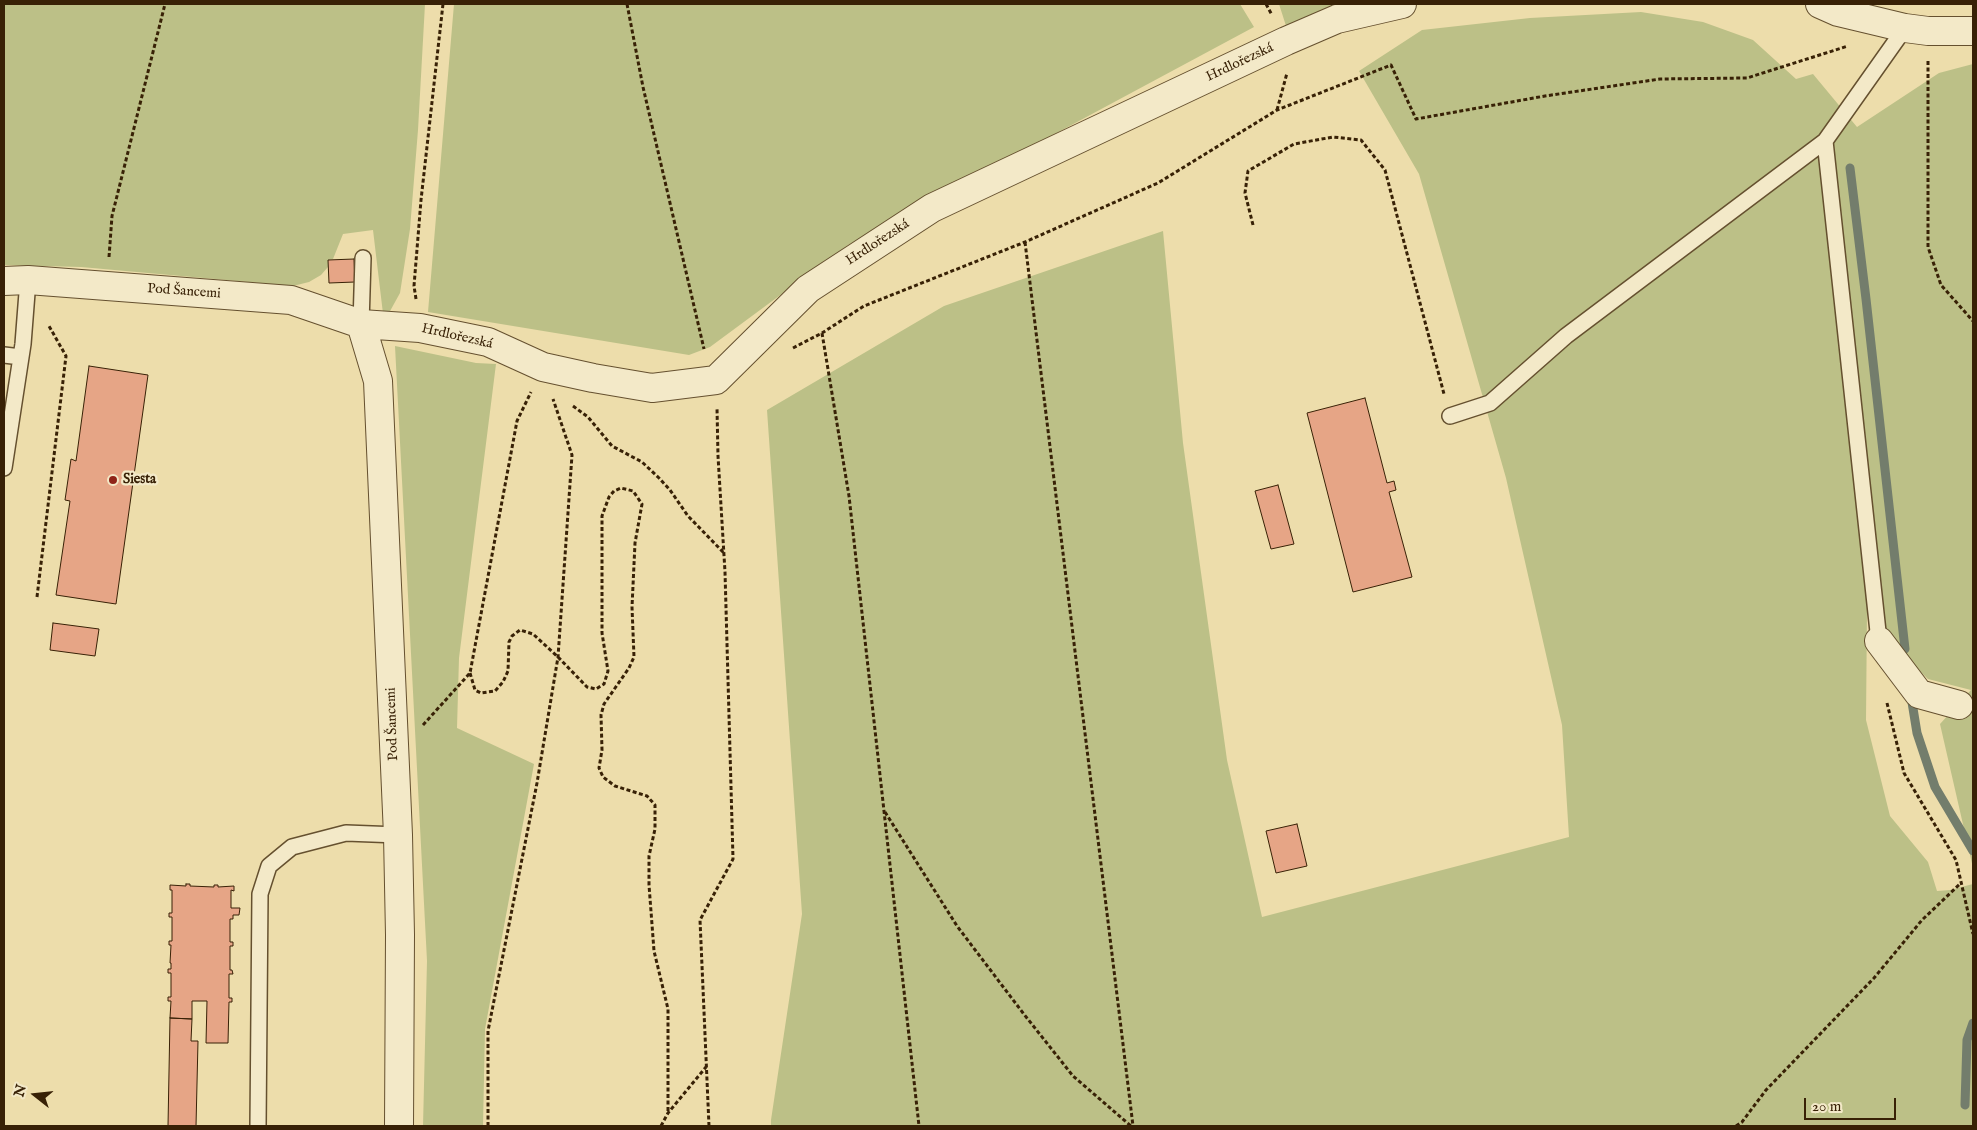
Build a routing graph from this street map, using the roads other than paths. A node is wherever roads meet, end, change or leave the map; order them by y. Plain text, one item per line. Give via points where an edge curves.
1 (1402, 4) edge
2 (1820, 4) edge
3 (1916, 30) junction
4 (1973, 31) edge
5 (1825, 141) junction
6 (363, 258) dead end
7 (16, 280) edge
8 (361, 324) junction
9 (4, 355) edge
10 (21, 357) junction
11 (1450, 416) road end
12 (4, 468) edge
13 (1879, 641) joint
14 (1959, 704) dead end
15 (398, 834) junction
16 (258, 1126) edge
17 (399, 1126) edge

1 - 8 street, Hrdlořezská via 1337,19 932,208 808,289 716,380 652,388 593,378 547,379 488,342 420,328
2 - 3 street via 1838,12
3 - 4 street
3 - 5 lane
5 - 11 lane via 1566,336 1490,403
5 - 13 lane
6 - 8 lane, Pod Šancemi
7 - 8 street, Pod Šancemi via 291,300
7 - 10 lane via 26,308
8 - 15 street, Pod Šancemi via 378,381
9 - 10 lane
10 - 12 lane
13 - 14 street via 1919,694
15 - 16 lane via 346,833 292,847 269,866 260,894
15 - 17 street, Pod Šancemi

